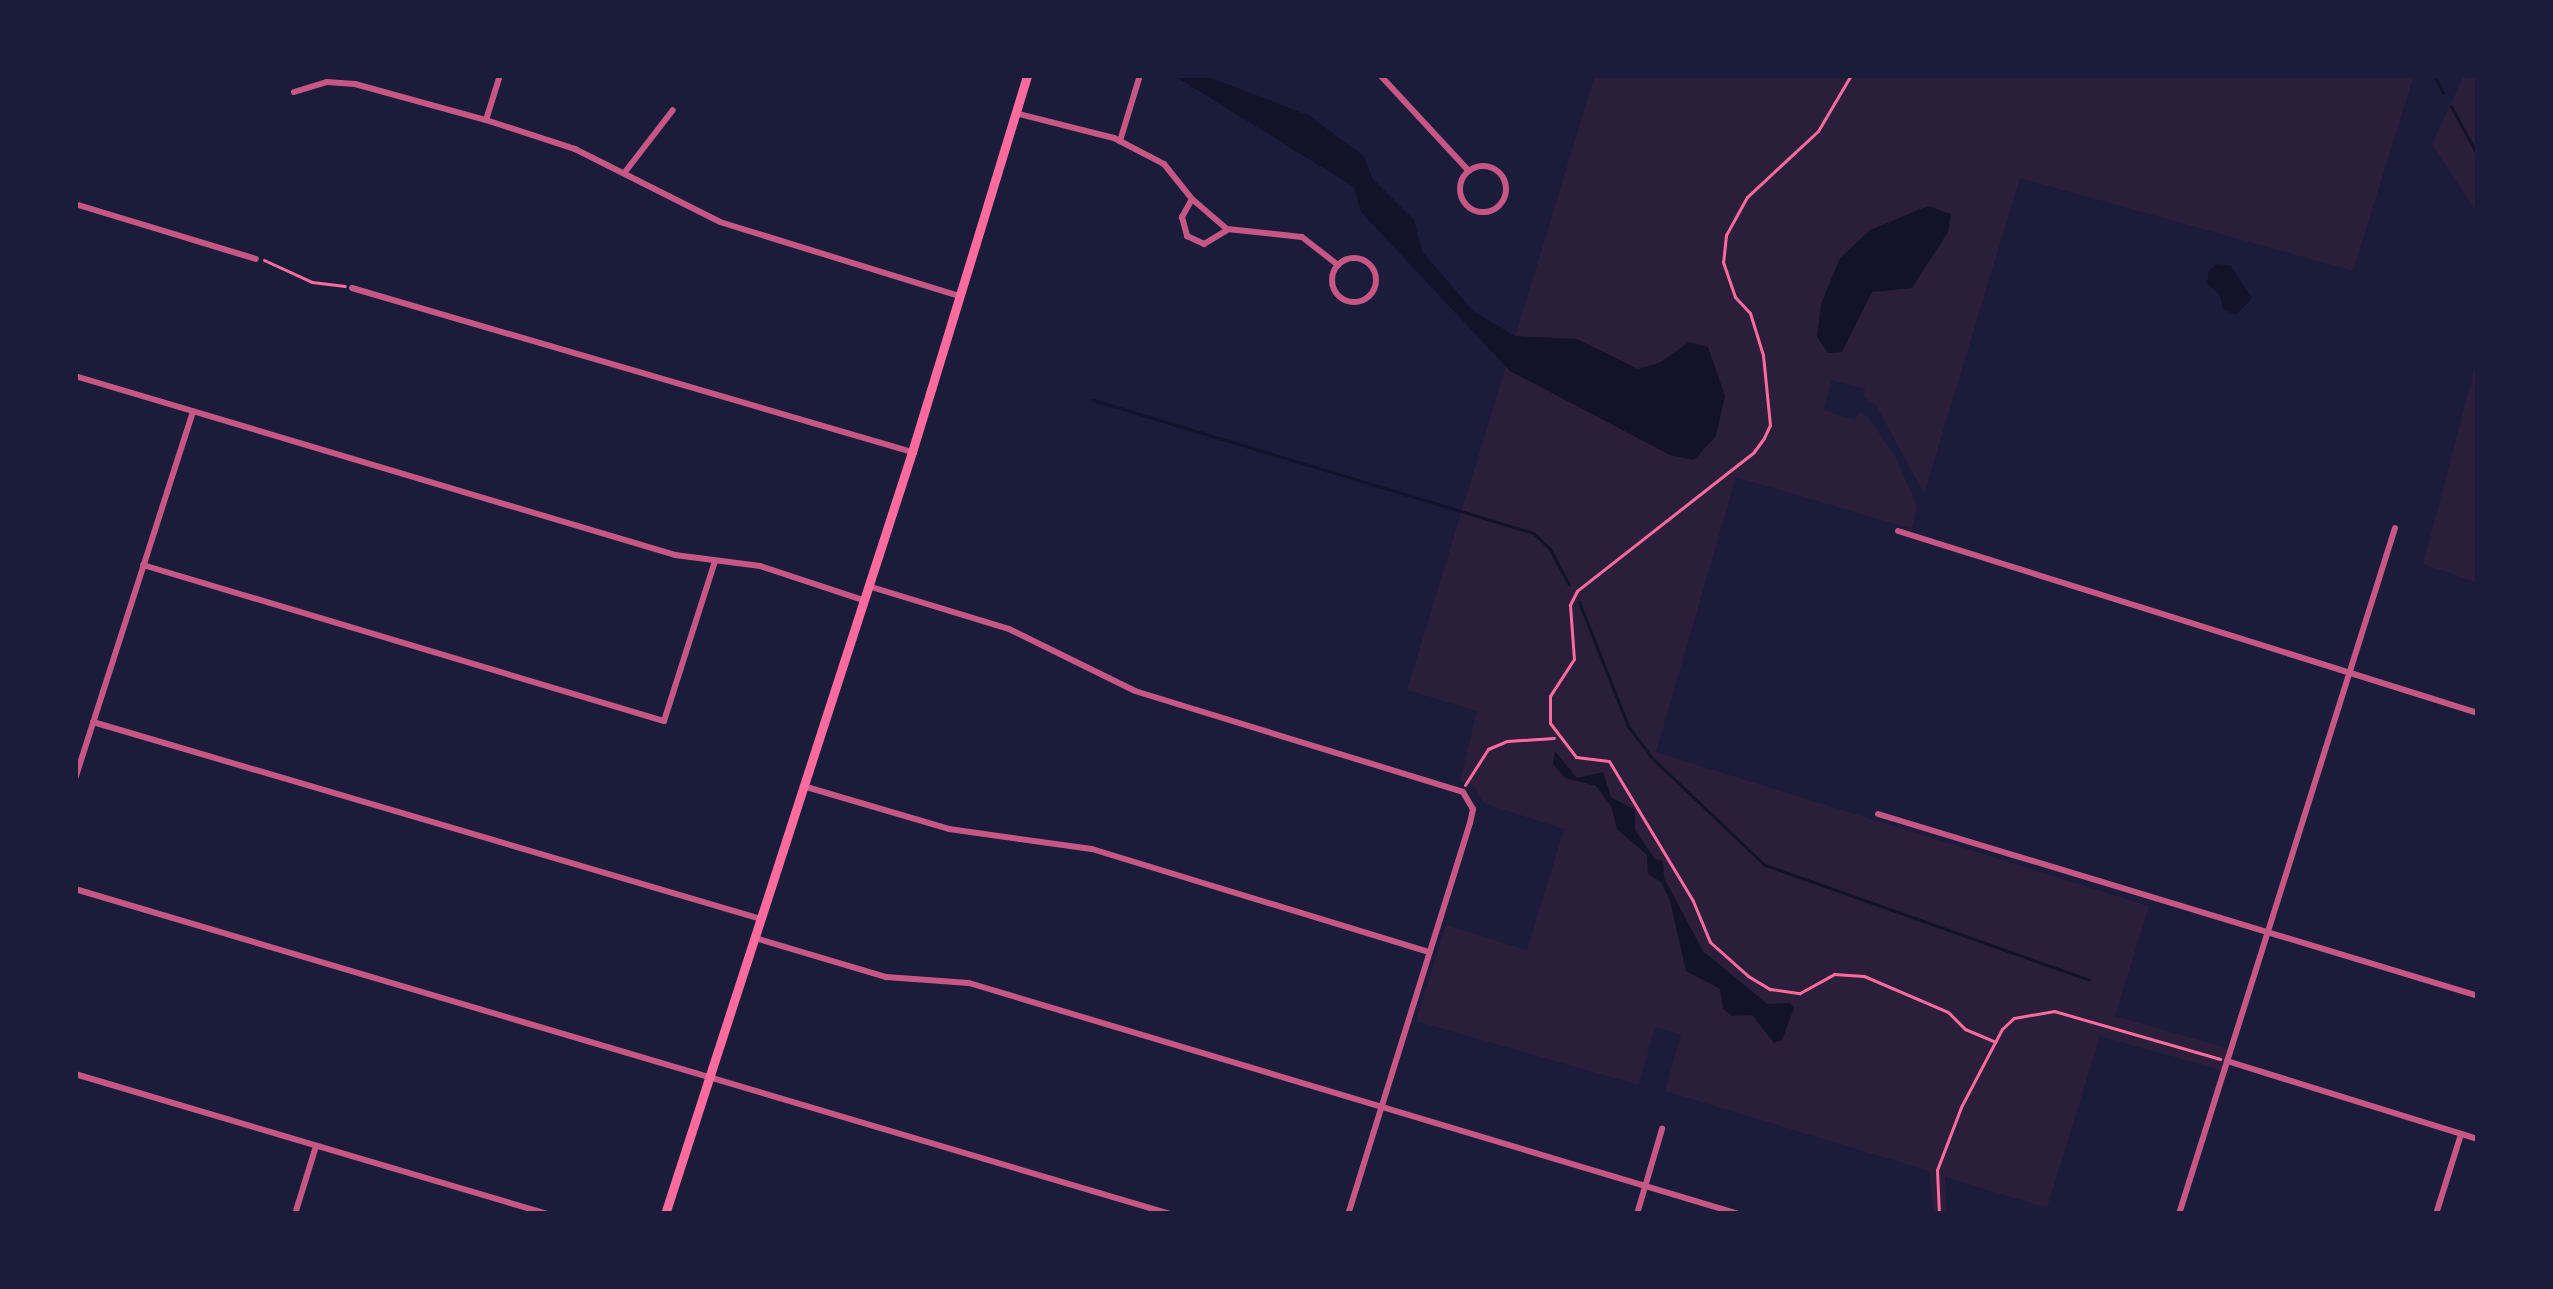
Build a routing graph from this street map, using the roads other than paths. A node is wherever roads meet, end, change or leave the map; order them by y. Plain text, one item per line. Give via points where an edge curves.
1 (500, 75) edge
2 (1027, 75) edge
3 (1141, 75) edge
4 (1380, 75) edge
5 (294, 92) dead end
6 (673, 110) dead end
7 (1015, 112) junction
8 (486, 120) junction
9 (1120, 141) junction
10 (1469, 171) junction
11 (626, 172) junction
12 (1192, 199) junction
13 (75, 204) edge
14 (1227, 230) junction
15 (256, 259) road end
16 (1338, 265) junction
17 (352, 289) road end
18 (958, 296) junction
19 (75, 376) edge
20 (193, 411) junction
21 (912, 452) junction
22 (2395, 528) dead end
23 (1898, 531) dead end
24 (716, 561) junction
25 (143, 565) junction
26 (868, 586) junction
27 (863, 600) junction
28 (2350, 674) junction
29 (2478, 713) edge
30 (93, 722) junction
31 (75, 779) edge
32 (803, 786) junction
33 (1878, 814) dead end
34 (75, 889) edge
35 (761, 919) junction
36 (2268, 932) junction
37 (754, 938) junction
38 (1428, 952) junction
39 (2478, 996) edge
40 (2227, 1061) junction
41 (75, 1074) edge
42 (710, 1075) junction
43 (1382, 1105) junction
44 (1662, 1129) dead end
45 (2462, 1134) junction
46 (2478, 1139) edge
47 (316, 1146) junction
48 (1645, 1186) junction
49 (295, 1214) edge
50 (550, 1214) edge
51 (665, 1214) edge
52 (1170, 1214) edge
53 (1348, 1214) edge
54 (1637, 1214) edge
55 (1739, 1214) edge
56 (2179, 1214) edge
57 (2437, 1214) edge

1 - 8 street
2 - 7 main road
3 - 9 street
4 - 10 street
5 - 8 street via 355,84
6 - 11 street
7 - 9 street
7 - 18 main road
8 - 11 street
9 - 12 street via 1164,164
10 - 10 street via 1501,173 1507,191 1499,206 1483,212 1463,201
11 - 18 street via 720,222
12 - 14 street
12 - 14 street via 1183,226 1193,242 1213,242
13 - 15 street
14 - 16 street via 1302,237
16 - 16 street via 1350,258 1370,264 1376,277 1369,296 1341,298 1332,286
17 - 21 street
18 - 21 main road
19 - 20 street
20 - 24 street
20 - 25 street
21 - 26 main road
22 - 28 street
23 - 28 street
24 - 25 street via 664,721
24 - 27 street via 760,566
25 - 30 street
26 - 27 main road
26 - 38 street via 1009,629 1135,691 1463,792 1473,809 1470,823
27 - 32 main road
28 - 29 street
28 - 36 street
30 - 31 street
30 - 35 street
32 - 35 main road
32 - 38 street via 949,829 1092,849
33 - 36 street
34 - 42 street
35 - 37 main road
36 - 39 street
36 - 40 street
37 - 42 main road
37 - 43 street via 886,976 969,983
38 - 43 street
40 - 45 street
40 - 56 street
41 - 47 street
42 - 51 main road
42 - 52 street
43 - 48 street
43 - 53 street
44 - 48 street
45 - 46 street
45 - 57 street
47 - 49 street
47 - 50 street
48 - 54 street
48 - 55 street

